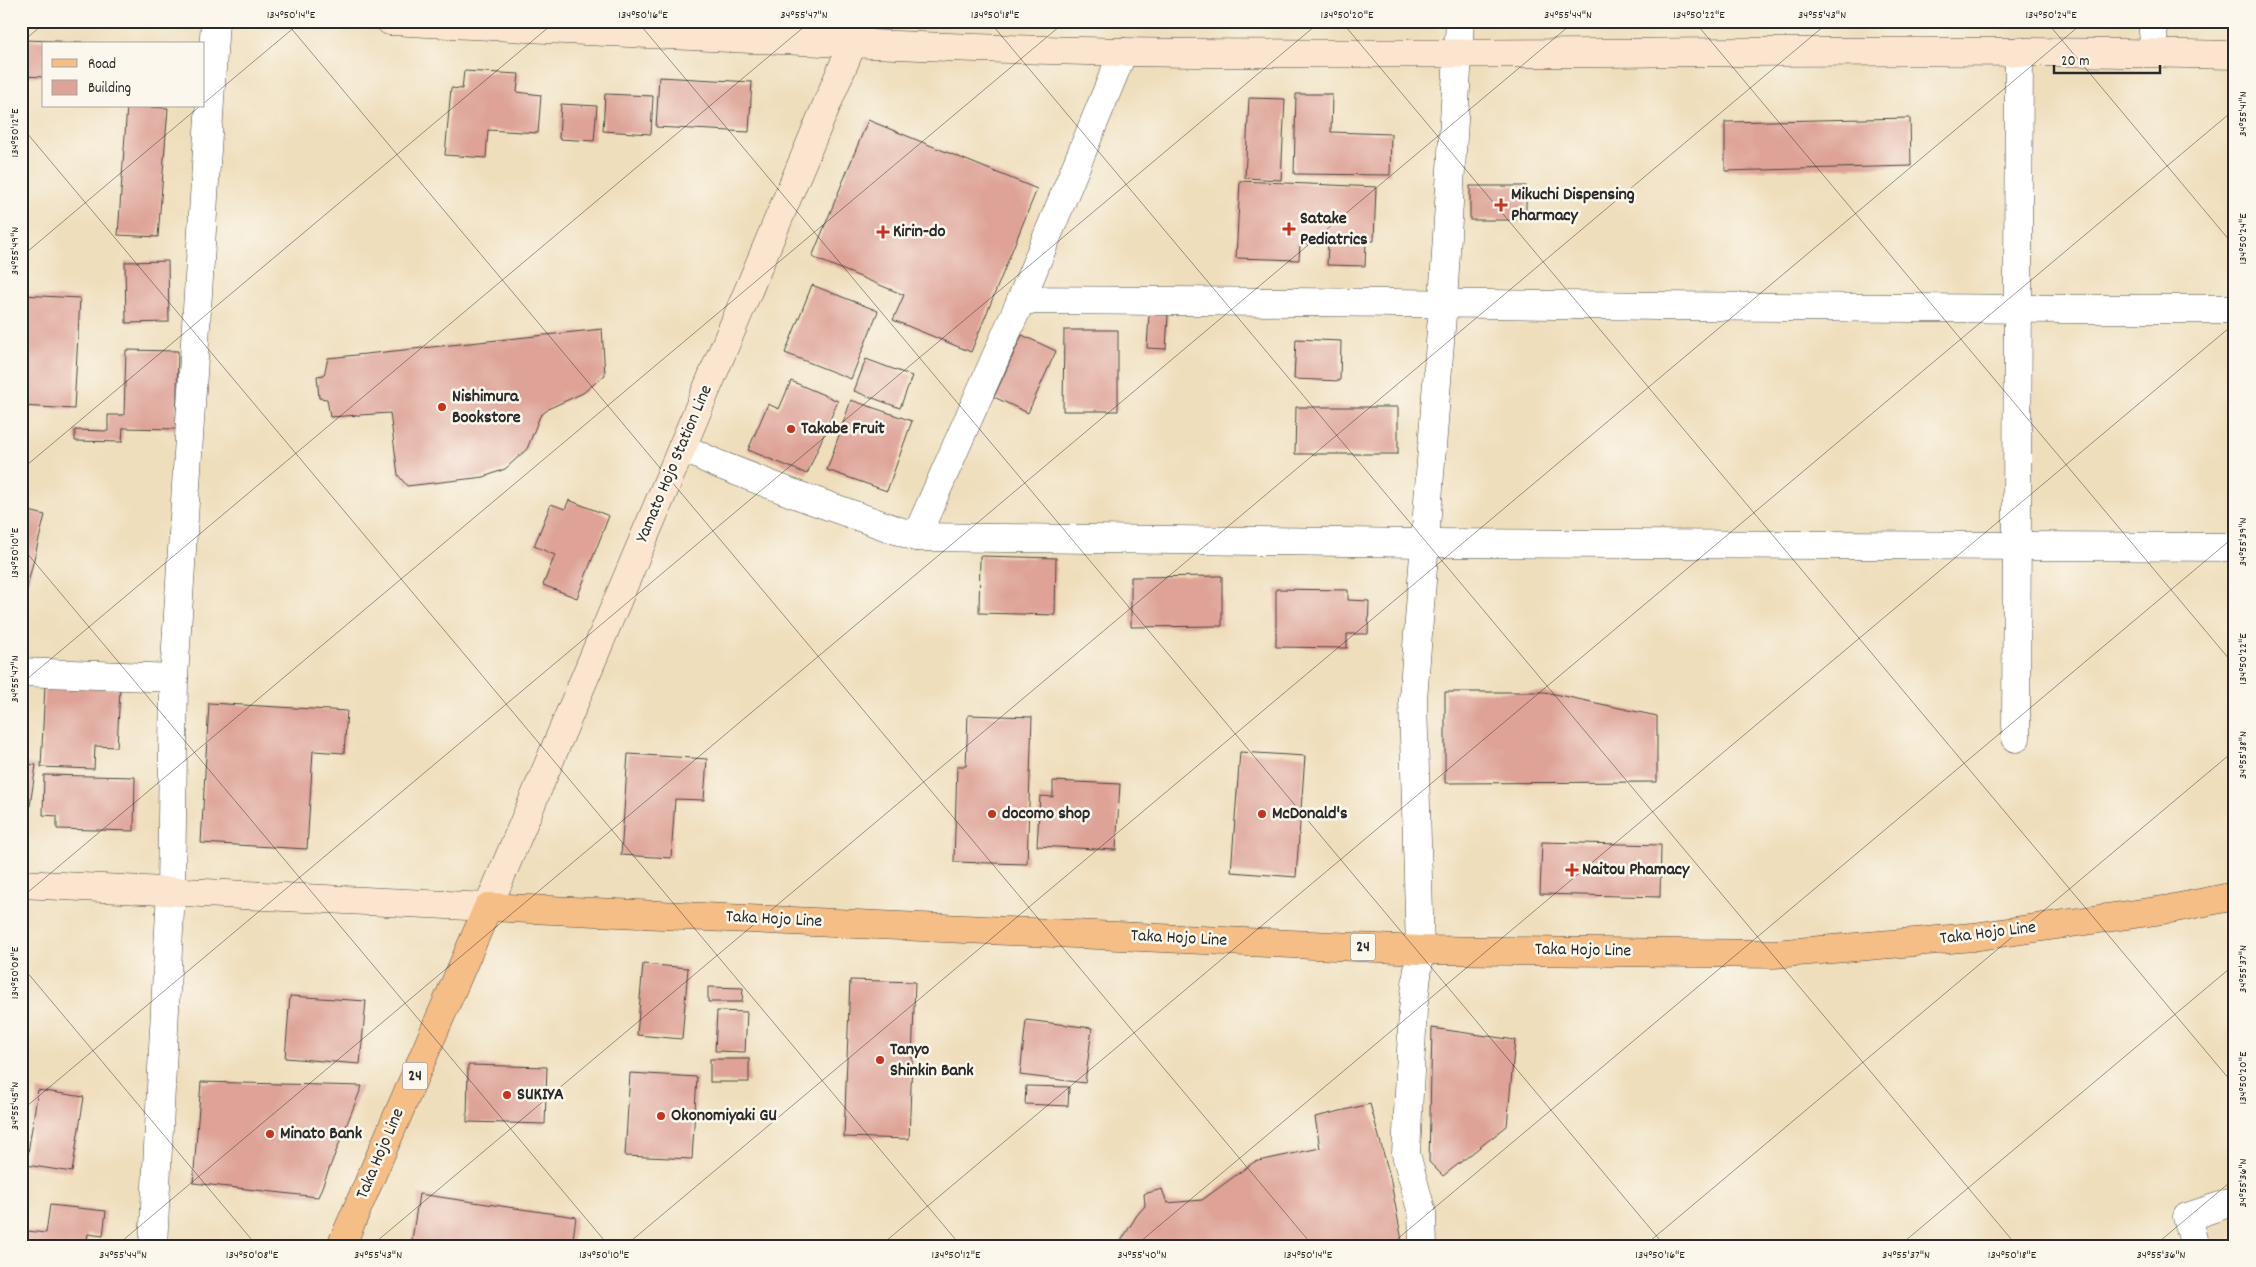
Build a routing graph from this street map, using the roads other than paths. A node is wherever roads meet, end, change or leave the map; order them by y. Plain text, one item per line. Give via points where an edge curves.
1 (215, 21) edge
2 (390, 21) edge
3 (1460, 21) edge
4 (2152, 21) edge
5 (857, 32) edge
6 (2019, 51) junction
7 (1122, 52) junction
8 (1459, 53) junction
9 (2155, 53) junction
10 (2235, 54) edge
11 (1021, 300) junction
12 (1443, 302) junction
13 (2017, 309) junction
14 (2235, 309) edge
15 (682, 447) junction
16 (916, 537) junction
17 (1425, 543) junction
18 (2017, 546) junction
19 (2235, 546) edge
20 (21, 672) edge
21 (174, 678) junction
22 (2016, 738) dead end
23 (21, 884) edge
24 (171, 891) junction
25 (2235, 896) edge
26 (488, 907) junction
27 (1420, 950) junction
28 (2235, 1201) edge
29 (153, 1246) edge
30 (342, 1246) edge
31 (1423, 1246) edge
32 (2195, 1246) edge

1 - 21 street
2 - 5 street
3 - 8 street
4 - 9 street
5 - 7 street
5 - 15 street, Yamato Hojo Station Line
6 - 8 street
6 - 9 street
6 - 13 street
7 - 8 street
7 - 11 street
8 - 12 street
9 - 10 street
11 - 12 street
11 - 16 street
12 - 13 street
12 - 17 street
13 - 14 street
13 - 18 street
15 - 16 street via 714,463
15 - 26 street, Yamato Hojo Station Line
16 - 17 street
17 - 18 street
17 - 27 street via 1413,700
18 - 19 street
18 - 22 street
20 - 21 street
21 - 24 street
23 - 24 street
24 - 26 street
24 - 29 street
25 - 27 main road, Taka Hojo Line / 24 via 2170,909 1973,937 1774,954
26 - 27 main road, Taka Hojo Line / 24
26 - 30 main road, Taka Hojo Line / 24
27 - 31 street via 1413,1010 1406,1154 1422,1213
28 - 32 street via 2186,1217

